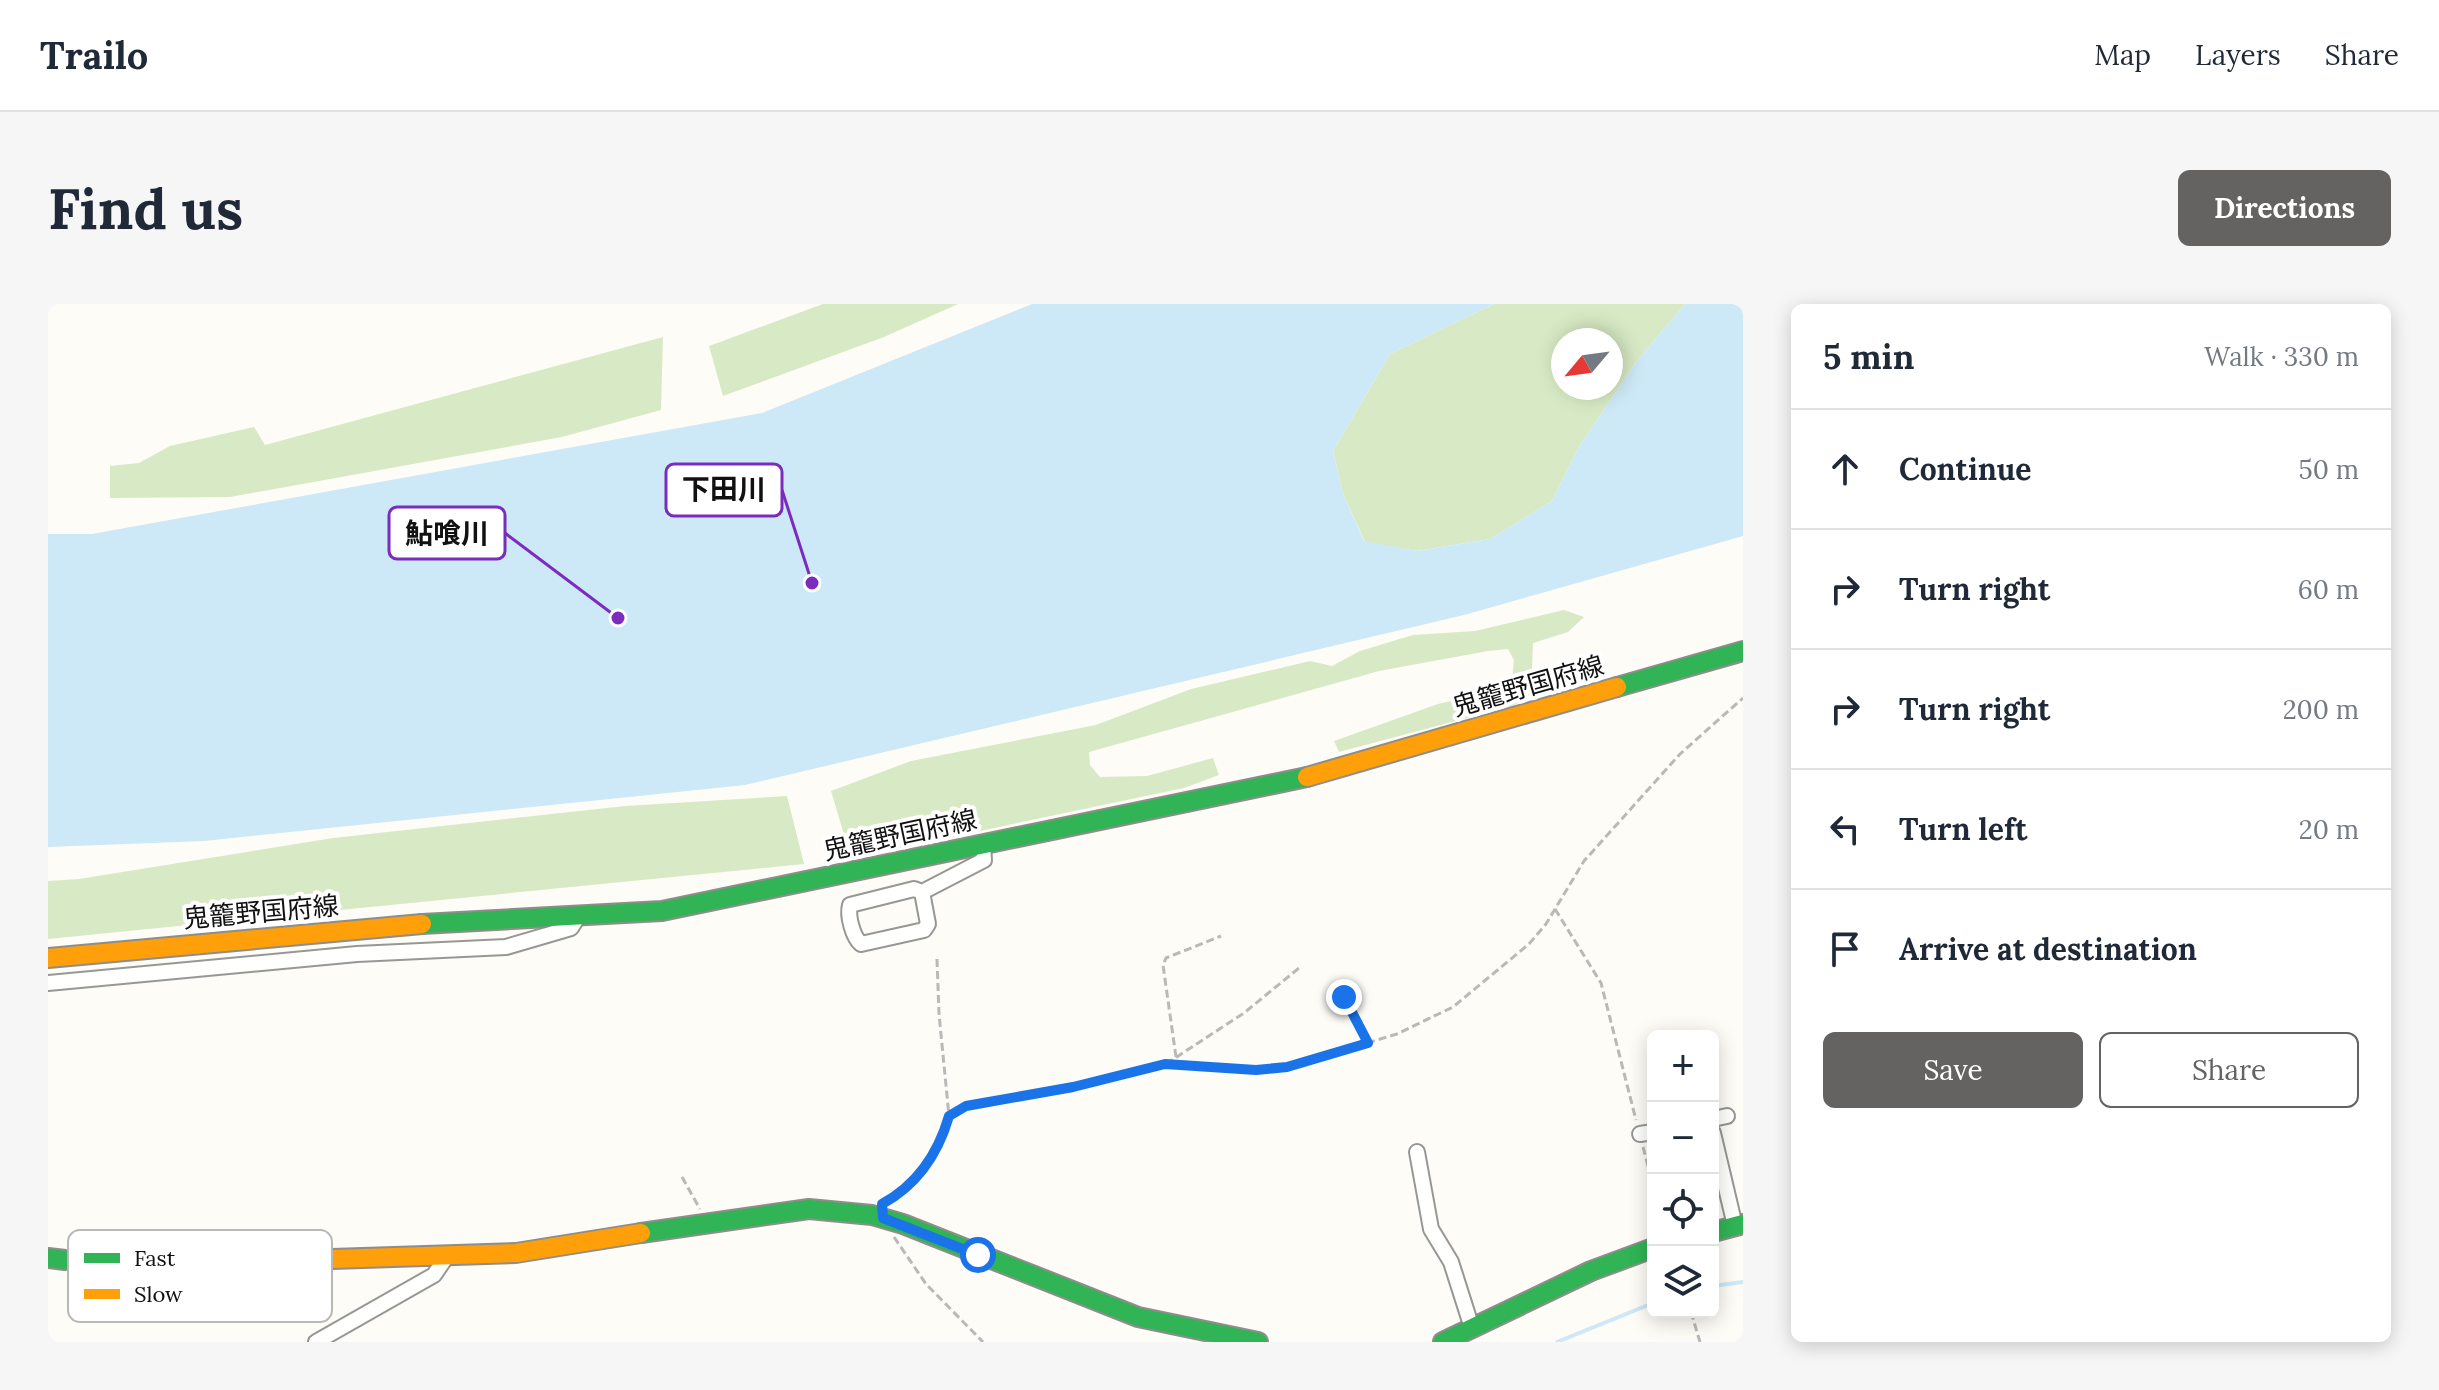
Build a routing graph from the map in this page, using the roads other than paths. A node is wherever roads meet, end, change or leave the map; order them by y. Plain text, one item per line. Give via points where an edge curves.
1 (1743, 651) edge
2 (983, 845) junction
3 (922, 892) junction
4 (578, 917) junction
5 (48, 958) edge
6 (48, 983) edge
7 (1417, 1152) dead end
8 (1719, 1154) edge
9 (1739, 1225) edge
10 (1719, 1230) edge
11 (1647, 1250) edge
12 (447, 1256) junction
13 (332, 1259) edge
14 (1472, 1328) junction
15 (316, 1342) edge
16 (1258, 1342) edge
17 (1443, 1342) edge

1 - 2 main road, 鬼籠野国府線 via 1292,781
2 - 3 street via 984,860
2 - 4 main road, 鬼籠野国府線 via 662,911
3 - 3 street via 914,889 850,905 857,940 861,944 924,930 928,924
4 - 5 main road, 鬼籠野国府線 via 391,926
4 - 6 street via 571,928 506,947 357,954
7 - 14 street via 1431,1229 1451,1262
8 - 9 street
9 - 10 main road
11 - 14 main road
12 - 13 main road
12 - 15 street via 434,1275
12 - 16 main road via 516,1253 809,1209 842,1211 883,1218 1138,1317
14 - 17 main road

